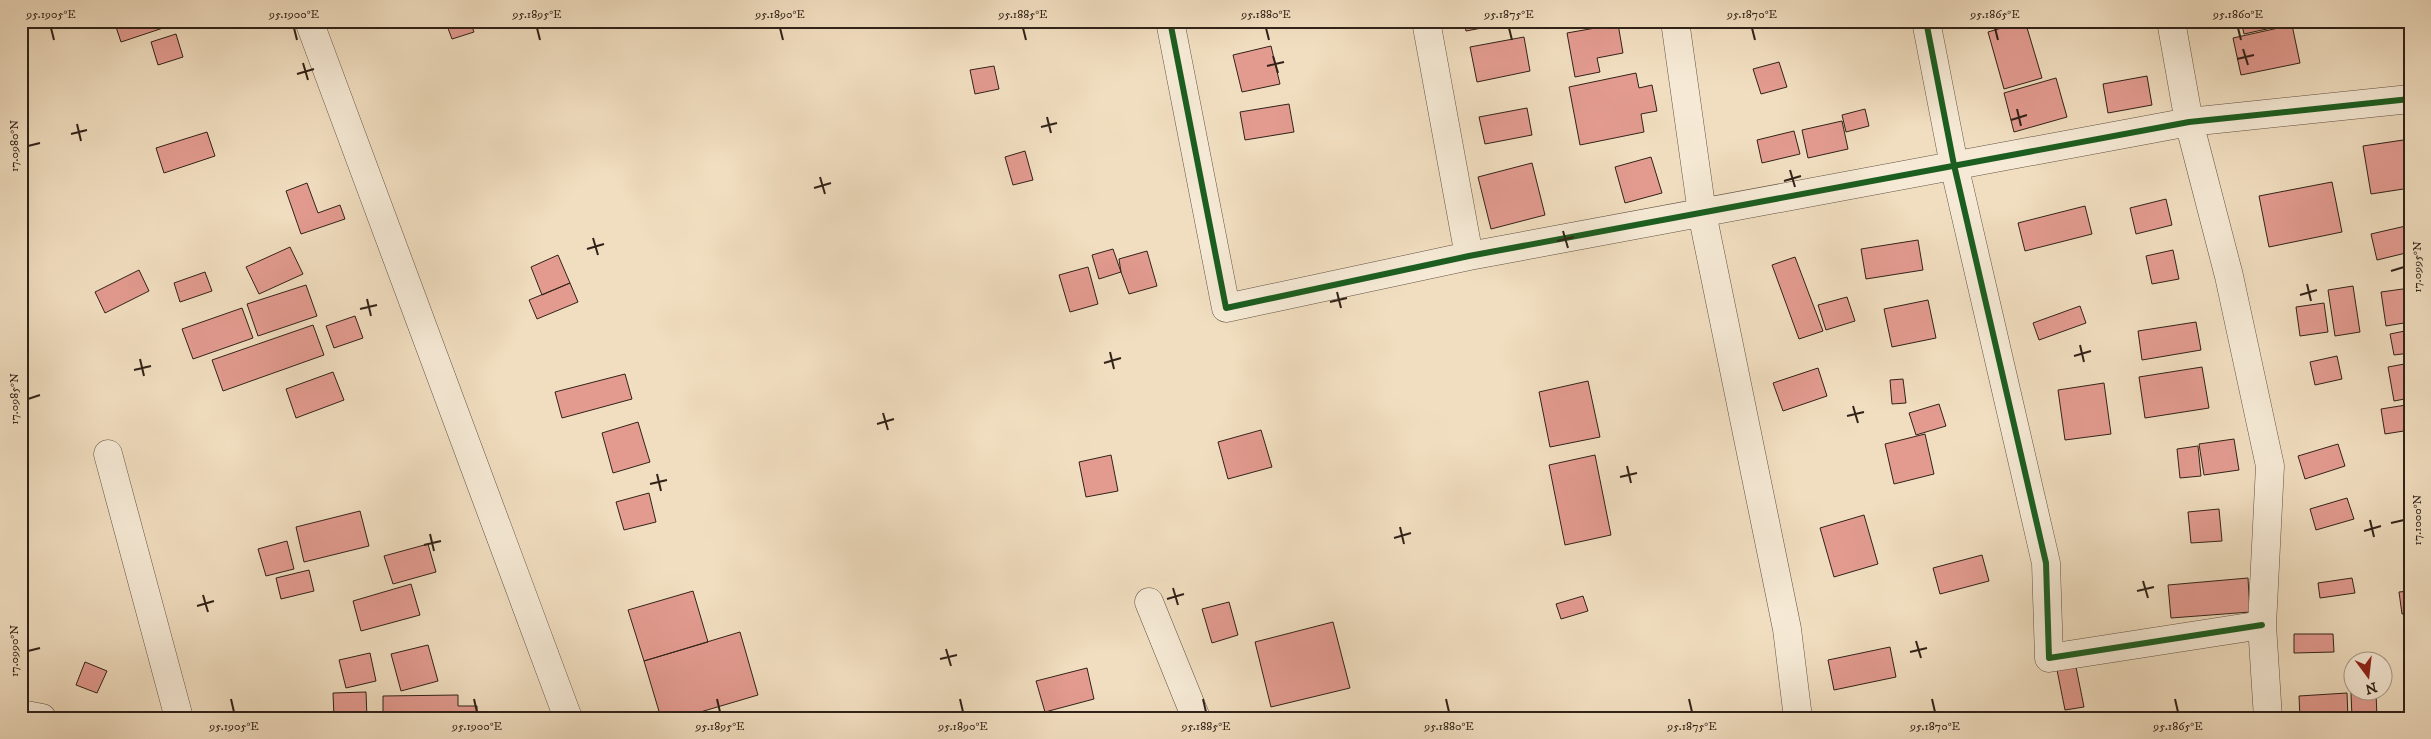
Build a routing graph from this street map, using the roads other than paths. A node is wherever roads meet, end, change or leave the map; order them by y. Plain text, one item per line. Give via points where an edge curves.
1 (308, 21) edge
2 (1170, 21) edge
3 (1426, 21) edge
4 (1675, 21) edge
5 (1926, 21) edge
6 (2171, 21) edge
7 (2410, 99) edge
8 (2189, 122) junction
9 (1954, 165) junction
10 (1702, 213) junction
11 (1470, 256) junction
12 (108, 454) dead end
13 (1148, 602) dead end
14 (2262, 625) junction
15 (21, 714) edge
16 (42, 718) edge
17 (179, 718) edge
18 (568, 718) edge
19 (1196, 718) edge
20 (1798, 718) edge
21 (2268, 718) edge

1 - 18 street
2 - 11 street via 1226,308
3 - 11 street
4 - 10 street
5 - 9 street
6 - 8 street
7 - 8 street
8 - 9 street
8 - 14 street via 2229,276 2270,466
9 - 10 street
9 - 14 street via 2046,563 2048,658
10 - 11 street
10 - 20 street via 1787,629
12 - 17 street
13 - 19 street
14 - 21 street
15 - 16 street

